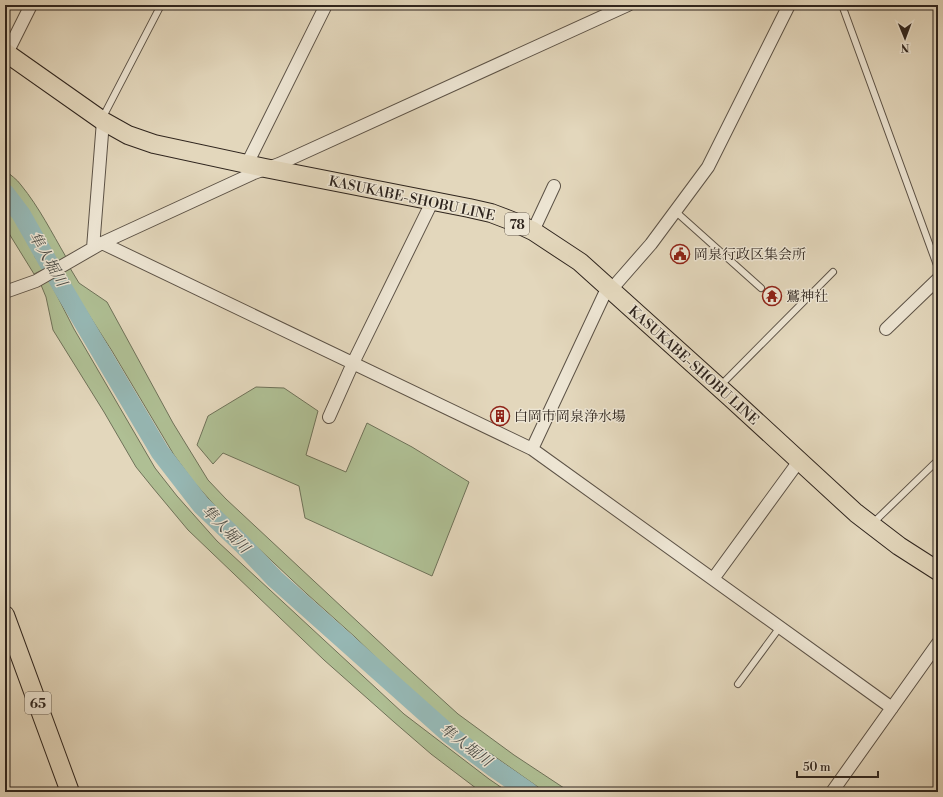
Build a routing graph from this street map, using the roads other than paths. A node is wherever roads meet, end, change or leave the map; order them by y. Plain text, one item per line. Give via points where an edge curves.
1 (31, 5) edge
2 (161, 5) edge
3 (326, 5) edge
4 (628, 5) edge
5 (789, 5) edge
6 (842, 5) edge
7 (6, 54) edge
8 (103, 121) junction
9 (247, 164) junction
10 (266, 168) junction
11 (554, 186) dead end
12 (434, 200) junction
13 (675, 211) junction
14 (533, 232) junction
15 (97, 246) junction
16 (938, 268) edge
17 (833, 272) dead end
18 (938, 279) edge
19 (761, 288) dead end
20 (610, 289) junction
21 (5, 292) edge
22 (886, 329) dead end
23 (353, 363) junction
24 (718, 387) junction
25 (329, 417) dead end
26 (532, 449) junction
27 (938, 460) edge
28 (799, 461) junction
29 (871, 526) junction
30 (938, 571) edge
31 (714, 579) junction
32 (5, 615) edge
33 (780, 627) junction
34 (938, 643) edge
35 (738, 684) dead end
36 (892, 708) junction
37 (70, 792) edge
38 (832, 792) edge

1 - 7 street
2 - 8 lane
3 - 9 street
4 - 10 street via 322,145
5 - 13 street via 708,166
6 - 16 lane
7 - 8 main road, KASUKABE-SHOBU LINE / 78
8 - 9 main road, KASUKABE-SHOBU LINE / 78 via 128,135 154,144
8 - 15 street
9 - 10 main road, KASUKABE-SHOBU LINE / 78
10 - 12 main road, KASUKABE-SHOBU LINE / 78
10 - 15 street
11 - 14 street
12 - 14 main road, KASUKABE-SHOBU LINE / 78 via 491,213
12 - 23 street
13 - 19 lane
13 - 20 street via 651,244
14 - 20 main road, KASUKABE-SHOBU LINE / 78 via 580,262
15 - 21 street via 36,281
15 - 23 street
17 - 24 lane
18 - 22 street
20 - 24 main road, KASUKABE-SHOBU LINE / 78
20 - 26 street via 598,307
23 - 25 street
23 - 26 street
24 - 28 main road, KASUKABE-SHOBU LINE / 78
26 - 31 street
27 - 29 lane
28 - 29 main road, KASUKABE-SHOBU LINE / 78
28 - 31 street
29 - 30 main road, KASUKABE-SHOBU LINE / 78
31 - 33 street
32 - 37 main road, 65
33 - 35 lane
33 - 36 street
34 - 36 street
36 - 38 street

